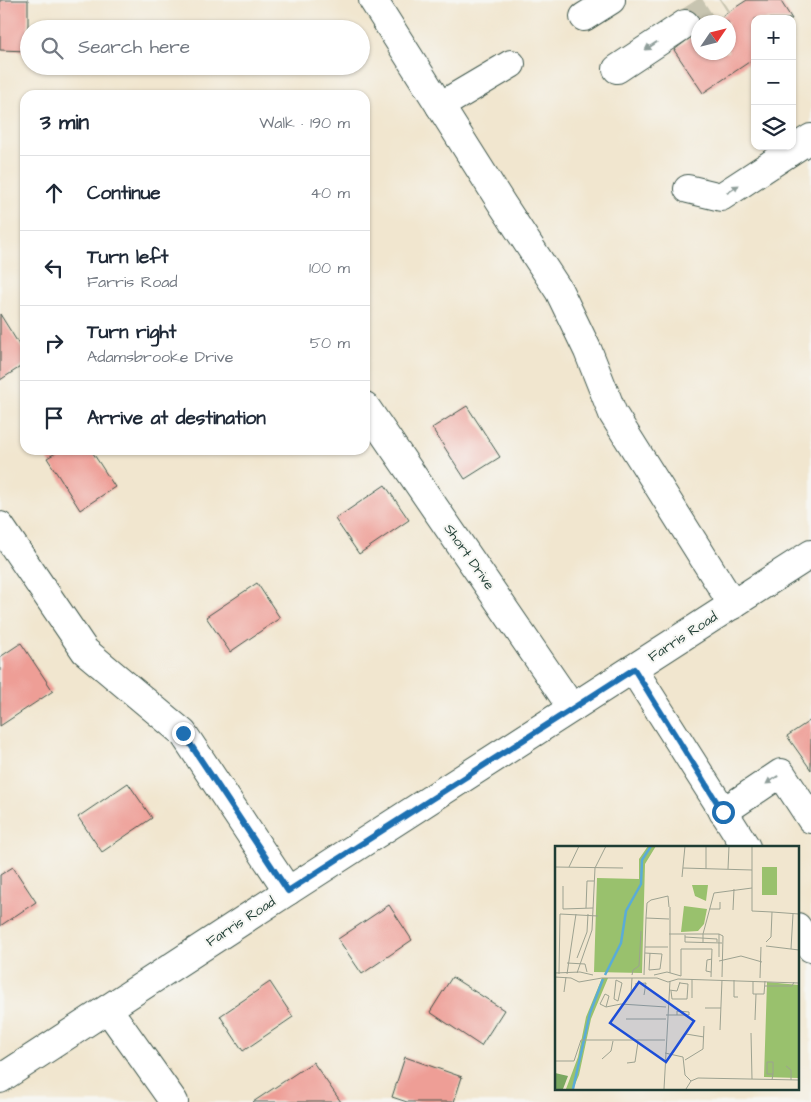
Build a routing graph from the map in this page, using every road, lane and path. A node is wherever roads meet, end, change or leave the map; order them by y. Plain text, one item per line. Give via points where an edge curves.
1 (373, 0) edge
2 (611, 0) edge
3 (584, 17) dead end
4 (685, 24) tunnel mouth
5 (511, 64) dead end
6 (618, 69) dead end
7 (440, 106) junction
8 (811, 138) edge
9 (688, 189) dead end
10 (370, 413) edge
11 (4, 542) edge
12 (811, 554) edge
13 (732, 605) junction
14 (634, 669) junction
15 (572, 708) junction
16 (723, 812) junction
17 (811, 820) edge
18 (745, 846) edge
19 (288, 891) junction
20 (798, 928) edge
21 (811, 948) edge
22 (108, 1009) junction
23 (0, 1079) edge
24 (174, 1102) edge

1 - 7 street
2 - 3 street
4 -> 6 street
5 - 7 street
7 - 13 street via 560,291 612,414
9 -> 8 street via 721,197
10 - 15 street, Short Drive
11 - 19 street via 85,652 183,733
12 - 13 street, Farris Road
13 - 14 street, Farris Road
14 - 15 street, Farris Road
14 - 16 street
15 - 19 street, Farris Road
17 -> 16 street via 781,774
16 - 18 street
19 - 22 street, Farris Road
20 - 21 street
22 - 23 street, Farris Road
22 - 24 street

